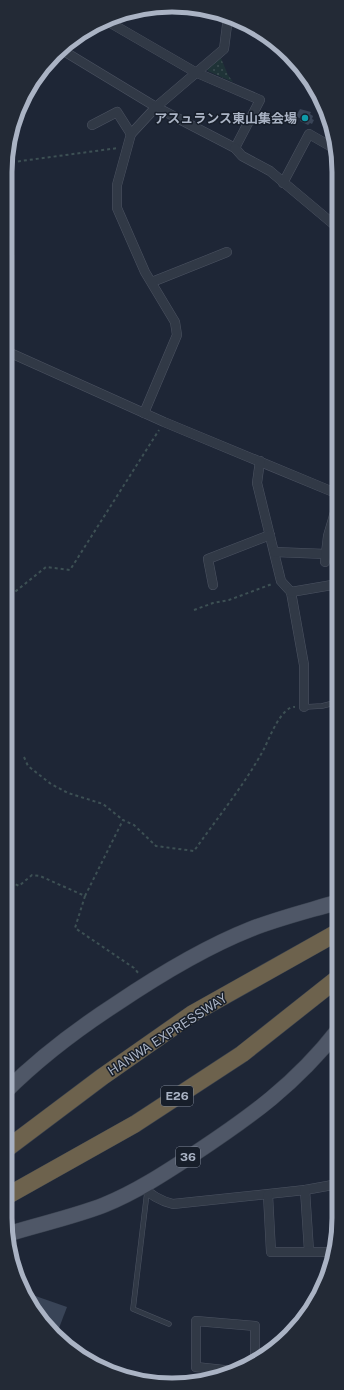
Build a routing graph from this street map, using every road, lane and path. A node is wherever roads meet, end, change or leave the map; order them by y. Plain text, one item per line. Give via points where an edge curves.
1 (227, 22) edge
2 (112, 24) edge
3 (66, 53) edge
4 (195, 72) junction
5 (156, 107) junction
6 (92, 126) dead end
7 (131, 134) junction
8 (330, 146) edge
9 (127, 147) junction
10 (235, 148) junction
11 (12, 162) edge
12 (283, 183) junction
13 (332, 223) edge
14 (227, 252) dead end
15 (152, 282) junction
16 (12, 354) edge
17 (144, 413) junction
18 (164, 422) junction
19 (260, 461) junction
20 (332, 491) edge
21 (332, 522) edge
22 (270, 535) junction
23 (274, 552) junction
24 (281, 581) junction
25 (213, 585) dead end
26 (332, 585) dead end
27 (291, 592) junction
28 (12, 593) edge
29 (194, 610) dead end
30 (332, 704) edge
31 (304, 707) junction
32 (24, 757) dead end
33 (123, 820) junction
34 (12, 882) edge
35 (85, 896) junction
36 (332, 904) edge
37 (332, 935) edge
38 (146, 983) junction
39 (332, 983) edge
40 (332, 1037) edge
41 (12, 1085) edge
42 (12, 1145) edge
43 (332, 1185) edge
44 (145, 1189) junction
45 (305, 1190) junction
46 (12, 1193) edge
47 (268, 1194) junction
48 (12, 1233) edge
49 (309, 1251) junction
50 (328, 1252) edge
51 (169, 1324) dead end
52 (255, 1355) edge
53 (223, 1370) edge

1 - 4 street via 224,49
2 - 4 street
3 - 5 street
4 - 5 street
4 - 10 street via 260,100
5 - 7 street
5 - 10 street
6 - 7 street via 117,112
7 - 9 street
8 - 12 street via 308,134
9 - 11 path
9 - 15 street via 117,185 117,208
10 - 12 street via 242,156 270,171
12 - 13 street
14 - 15 street
15 - 17 street via 175,322 177,335
16 - 17 street
17 - 18 street
18 - 19 street
18 - 28 path via 70,570 46,567
19 - 20 street
19 - 22 street via 257,483
21 - 23 street via 325,558
22 - 23 street
22 - 25 street via 208,559
23 - 24 street
24 - 27 street
24 - 29 path
26 - 27 street
27 - 31 street via 304,665
30 - 31 lane
31 - 33 path via 292,707 283,713 259,759 194,851 156,846 134,825
32 - 33 path via 28,766 52,784 68,793 103,804
33 - 35 path
34 - 35 path via 20,886 32,875 40,876
35 - 38 path via 75,928 134,968
36 - 38 main road via 251,929 209,948
37 - 42 highway, HANWA EXPRESSWAY via 192,1014
38 - 41 main road via 72,1034
39 - 46 highway, E26 via 242,1054 134,1124
40 - 44 main road, 36 via 301,1074 268,1103
43 - 45 street
44 - 47 street via 162,1201 173,1204
44 - 48 main road, 36 via 67,1218
44 - 51 lane via 133,1308
45 - 47 street
45 - 49 street
47 - 49 street via 271,1252
49 - 50 street
52 - 53 street via 255,1326 196,1321 196,1367

